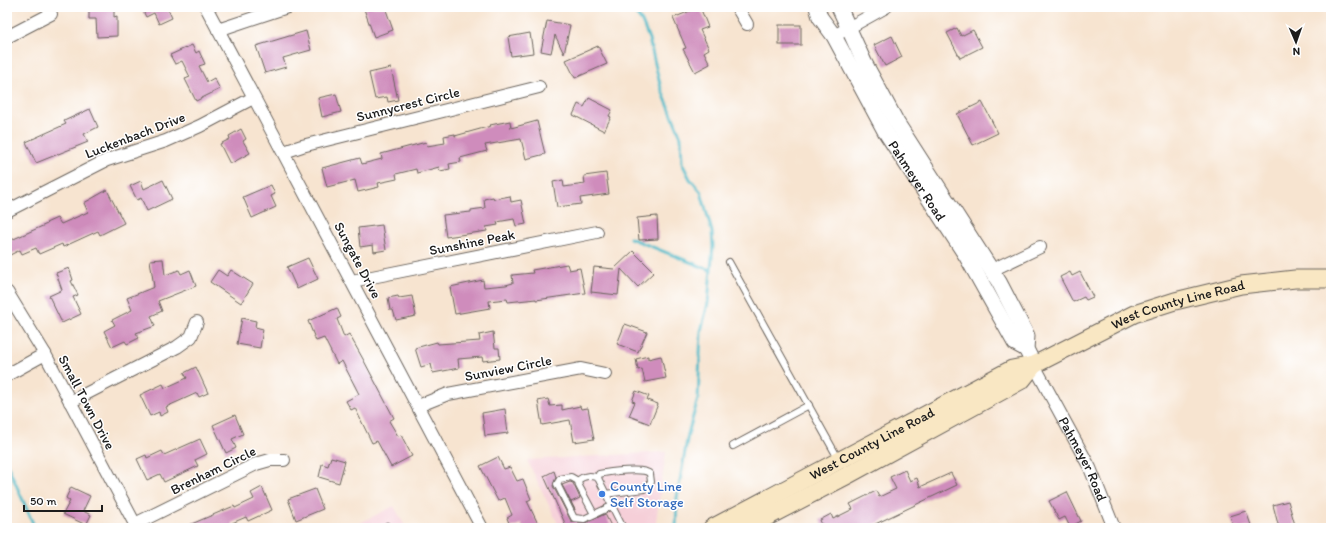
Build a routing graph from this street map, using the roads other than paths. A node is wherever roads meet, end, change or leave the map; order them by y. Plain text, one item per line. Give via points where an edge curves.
1 (206, 7) edge
2 (287, 7) edge
3 (737, 7) edge
4 (817, 7) edge
5 (838, 7) edge
6 (886, 7) edge
7 (50, 10) edge
8 (747, 24) dead end
9 (848, 28) junction
10 (218, 30) junction
11 (834, 36) junction
12 (7, 37) edge
13 (539, 87) dead end
14 (253, 98) junction
15 (284, 152) junction
16 (7, 211) edge
17 (597, 232) dead end
18 (1040, 247) dead end
19 (730, 262) dead end
20 (992, 270) junction
21 (1331, 279) edge
22 (352, 282) junction
23 (7, 292) edge
24 (197, 322) dead end
25 (1026, 349) junction
26 (45, 354) junction
27 (1034, 365) junction
28 (605, 374) dead end
29 (7, 375) edge
30 (70, 402) junction
31 (418, 406) junction
32 (809, 406) junction
33 (733, 446) dead end
34 (284, 460) dead end
35 (844, 468) junction
36 (598, 478) junction
37 (578, 481) junction
38 (606, 494) junction
39 (612, 506) junction
40 (594, 514) junction
41 (136, 526) edge
42 (482, 528) edge
43 (623, 528) edge
44 (712, 528) edge
45 (746, 528) edge
46 (1114, 528) edge

1 - 10 street, Sungate Drive
2 - 10 street
3 - 8 street
4 - 11 street, Pahmeyer Road via 820,17
5 - 9 street, Pahmeyer Road
6 - 9 street
7 - 12 street
9 - 11 street
9 - 20 street, Pahmeyer Road via 897,123
10 - 14 street, Sungate Drive
11 - 25 street, Pahmeyer Road via 885,131 967,257 1015,343
13 - 15 street, Sunnycrest Circle
14 - 15 street, Sungate Drive
14 - 16 street, Luckenbach Drive via 166,142 106,160
15 - 22 street, Sungate Drive
17 - 22 street, Sunshine Peak
18 - 20 street
19 - 32 lane
20 - 25 street, Pahmeyer Road via 1027,336
21 - 27 main road, West County Line Road via 1296,279 1241,285 1175,301 1134,314
22 - 31 street, Sungate Drive
23 - 26 street, Small Town Drive
24 - 30 street via 191,338 182,344
25 - 27 street, Pahmeyer Road
26 - 29 street
26 - 30 street, Small Town Drive
27 - 35 main road, West County Line Road via 1012,369
27 - 46 street, Pahmeyer Road via 1090,468
28 - 31 street, Sunview Circle via 581,369 448,394
30 - 41 street, Small Town Drive
31 - 42 street, Sungate Drive
32 - 33 lane
32 - 35 lane
34 - 41 street, Brenham Circle via 256,464
35 - 44 main road, West County Line Road
35 - 45 main road, West County Line Road
36 - 37 lane via 586,476
36 - 38 lane
36 - 38 lane via 599,474 606,472 643,470 650,474 651,482 644,489
37 - 40 lane
37 - 40 lane via 566,477 560,479 557,484 574,518 584,519
38 - 39 lane
39 - 40 lane
39 - 43 lane

